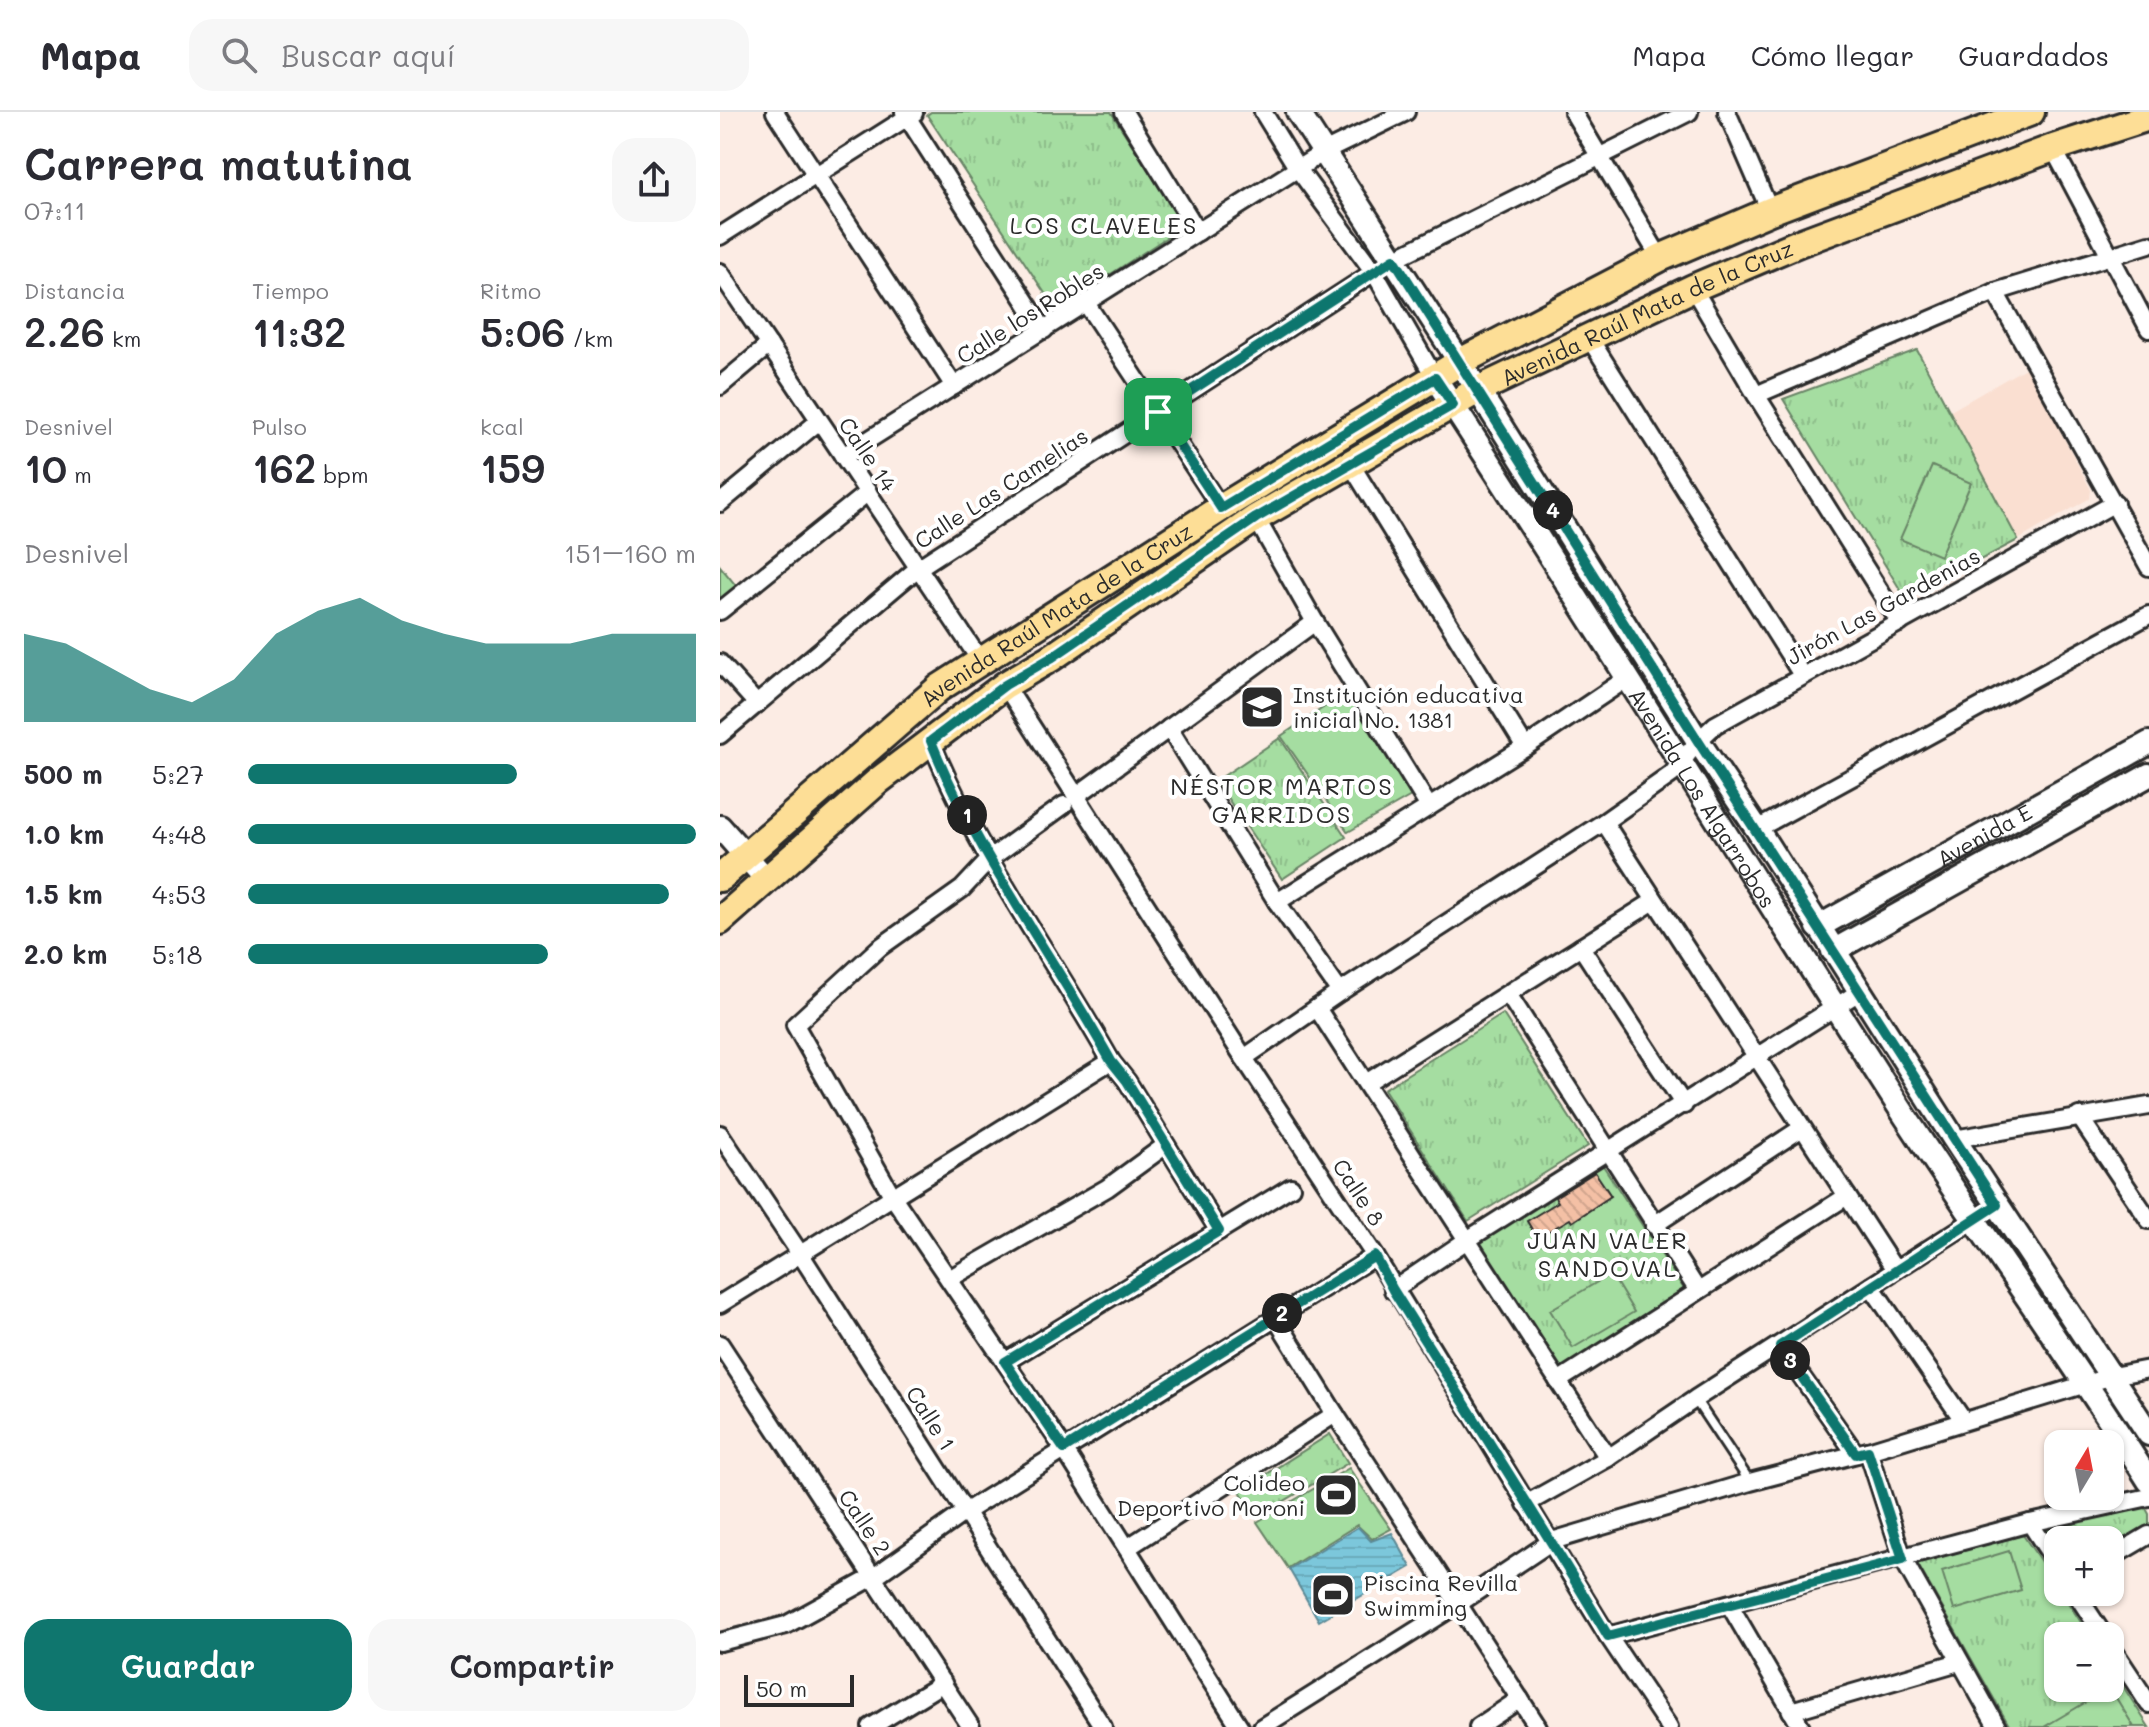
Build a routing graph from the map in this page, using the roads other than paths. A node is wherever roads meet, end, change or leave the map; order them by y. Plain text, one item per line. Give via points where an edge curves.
1 (775, 112) edge
2 (1124, 112) edge
3 (1263, 112) edge
4 (1298, 112) edge
5 (1406, 112) edge
6 (1573, 112) edge
7 (1689, 112) edge
8 (1727, 112) edge
9 (2031, 112) edge
10 (909, 114) edge
11 (2149, 117) edge
12 (2053, 148) junction
13 (1324, 152) junction
14 (1600, 157) junction
15 (1298, 169) junction
16 (815, 176) junction
17 (1770, 211) junction
18 (1198, 232) junction
19 (720, 236) edge
20 (2149, 244) edge
21 (2109, 255) junction
22 (1660, 258) junction
23 (1394, 259) junction
24 (720, 272) edge
25 (1374, 272) junction
26 (1693, 288) junction
27 (1995, 292) junction
28 (1086, 303) junction
29 (2149, 329) edge
30 (1044, 330) junction
31 (1588, 336) junction
32 (769, 345) junction
33 (1460, 362) junction
34 (1435, 378) junction
35 (720, 386) edge
36 (954, 386) junction
37 (1478, 390) junction
38 (1756, 395) junction
39 (1453, 405) junction
40 (1158, 412) junction
41 (819, 421) junction
42 (843, 456) junction
43 (1350, 463) junction
44 (868, 492) junction
45 (720, 503) edge
46 (2115, 503) junction
47 (1221, 508) junction
48 (1256, 518) junction
49 (2149, 567) edge
50 (918, 568) junction
51 (720, 611) edge
52 (2149, 615) edge
53 (1315, 622) junction
54 (1900, 623) junction
55 (980, 660) junction
56 (720, 663) edge
57 (1802, 675) junction
58 (1629, 677) junction
59 (1005, 685) junction
60 (757, 704) junction
61 (1169, 728) junction
62 (720, 735) edge
63 (931, 741) junction
64 (1698, 741) junction
65 (2149, 743) edge
66 (1525, 747) junction
67 (1682, 760) junction
68 (2149, 775) edge
69 (1070, 800) junction
70 (1429, 807) junction
71 (1604, 822) junction
72 (720, 827) edge
73 (1757, 829) junction
74 (745, 856) junction
75 (991, 858) junction
76 (720, 878) edge
77 (766, 879) junction
78 (1654, 901) junction
79 (741, 902) junction
80 (1277, 902) junction
81 (720, 921) edge
82 (1818, 927) junction
83 (1581, 947) junction
84 (1833, 951) junction
85 (1340, 992) junction
86 (1859, 992) junction
87 (1508, 994) junction
88 (1836, 1006) junction
89 (1317, 1008) junction
90 (1244, 1058) junction
91 (1756, 1058) junction
92 (1111, 1061) junction
93 (1366, 1083) junction
94 (1684, 1105) junction
95 (2149, 1106) edge
96 (2079, 1116) junction
97 (1802, 1128) junction
98 (720, 1134) edge
99 (1954, 1139) junction
100 (1166, 1145) junction
101 (1607, 1151) junction
102 (1291, 1187) dead end
103 (1847, 1196) junction
104 (893, 1197) junction
105 (1997, 1205) junction
106 (1975, 1218) junction
107 (2149, 1220) edge
108 (1654, 1225) junction
109 (1219, 1231) junction
110 (1467, 1240) junction
111 (801, 1255) junction
112 (1375, 1256) junction
113 (1895, 1270) junction
114 (949, 1279) junction
115 (1871, 1286) junction
116 (1393, 1290) junction
117 (1698, 1291) junction
118 (720, 1304) edge
119 (1275, 1317) junction
120 (720, 1344) edge
121 (1780, 1346) junction
122 (1005, 1362) junction
123 (2149, 1369) edge
124 (2112, 1376) junction
125 (1558, 1381) junction
126 (2088, 1385) junction
127 (1695, 1399) junction
128 (1335, 1414) junction
129 (1963, 1420) junction
130 (2149, 1434) edge
131 (1064, 1449) junction
132 (1862, 1452) junction
133 (1608, 1458) junction
134 (2149, 1481) edge
135 (1750, 1482) junction
136 (2149, 1497) edge
137 (1526, 1504) junction
138 (965, 1512) junction
139 (2030, 1523) junction
140 (2149, 1535) edge
141 (1552, 1541) junction
142 (2044, 1544) edge
143 (1127, 1548) junction
144 (2124, 1550) edge
145 (1903, 1559) junction
146 (875, 1576) junction
147 (1458, 1604) junction
148 (1729, 1604) junction
149 (1608, 1636) junction
150 (720, 1642) edge
151 (1959, 1662) junction
152 (2124, 1666) edge
153 (943, 1683) junction
154 (1520, 1699) junction
155 (2149, 1704) edge
156 (1791, 1711) junction
157 (1100, 1722) edge
158 (871, 1727) edge
159 (971, 1727) edge
160 (1081, 1727) edge
161 (1240, 1727) edge
162 (1262, 1727) edge
163 (1478, 1727) edge
164 (1538, 1727) edge
165 (1669, 1727) edge
166 (1801, 1727) edge
167 (1997, 1727) edge

1 - 16 street
2 - 18 street
3 - 15 street, Avenida Los Algarrobos
4 - 13 street, Avenida Los Algarrobos
5 - 13 street, Calle los Robles
6 - 14 street
7 - 14 street, Calle Las Camelias
8 - 17 street
9 - 17 main road, Avenida Raúl Mata de la Cruz
10 - 16 street
10 - 30 street
11 - 12 main road, Avenida Raúl Mata de la Cruz
12 - 21 street
12 - 26 main road, Avenida Raúl Mata de la Cruz
13 - 15 street, Calle los Robles
13 - 23 street, Avenida Los Algarrobos
14 - 22 street
14 - 23 street, Calle Las Camelias
15 - 18 street, Calle los Robles
15 - 25 street, Avenida Los Algarrobos
16 - 19 street
16 - 36 street
17 - 22 main road, Avenida Raúl Mata de la Cruz
18 - 28 street, Calle los Robles
20 - 21 street
21 - 27 street
21 - 29 street
22 - 33 main road, Avenida Raúl Mata de la Cruz
23 - 25 street, Calle Las Camelias
23 - 33 street, Avenida Los Algarrobos
24 - 32 street, Calle 14
25 - 34 street, Avenida Los Algarrobos
25 - 40 street, Calle Las Camelias
26 - 31 main road, Avenida Raúl Mata de la Cruz
26 - 38 street
27 - 38 street
27 - 46 street
28 - 30 street, Calle los Robles
28 - 40 street
30 - 36 street, Calle los Robles
31 - 37 main road, Avenida Raúl Mata de la Cruz
31 - 57 street
32 - 35 street
32 - 41 street, Calle 14
33 - 34 main road, Avenida Raúl Mata de la Cruz
33 - 37 street, Avenida Los Algarrobos
34 - 39 street, Avenida Los Algarrobos
34 - 47 main road, Avenida Raúl Mata de la Cruz
36 - 42 street, Calle los Robles
37 - 39 main road, Avenida Raúl Mata de la Cruz
37 - 64 street, Avenida Los Algarrobos
38 - 54 street
39 - 43 main road, Avenida Raúl Mata de la Cruz
39 - 58 street, Avenida Los Algarrobos
40 - 47 street
40 - 50 street, Calle Las Camelias
41 - 42 street, Calle 14
41 - 45 street
42 - 44 street, Calle 14
43 - 48 main road, Avenida Raúl Mata de la Cruz
43 - 66 street
44 - 50 street, Calle 14
44 - 51 street
46 - 49 street
46 - 54 street, Jirón Las Gardenias
47 - 55 main road, Avenida Raúl Mata de la Cruz
48 - 53 street
48 - 59 main road, Avenida Raúl Mata de la Cruz
50 - 55 street, Calle 14
50 - 60 street
52 - 73 street
53 - 61 street
53 - 70 street
54 - 57 street, Jirón Las Gardenias
55 - 74 main road, Avenida Raúl Mata de la Cruz via 939,688
56 - 60 street
57 - 64 street, Jirón Las Gardenias via 1715,725
58 - 66 street
58 - 67 street, Avenida Los Algarrobos
59 - 63 main road, Avenida Raúl Mata de la Cruz
59 - 69 street, Calle 8
60 - 62 street
61 - 69 street
61 - 80 street
63 - 75 street
63 - 77 main road, Avenida Raúl Mata de la Cruz
64 - 67 street, Jirón Las Gardenias
64 - 73 street, Avenida Los Algarrobos
65 - 82 street, Avenida E
66 - 70 street
67 - 71 street, Jirón Las Gardenias via 1672,774
67 - 88 street, Avenida Los Algarrobos
68 - 84 street, Avenida E
69 - 75 street
69 - 90 street, Calle 8
70 - 80 street
71 - 78 street
71 - 85 street, Jirón Las Gardenias
72 - 74 street
73 - 82 street, Avenida Los Algarrobos
74 - 76 main road, Avenida Raúl Mata de la Cruz
74 - 77 street
75 - 92 street
75 - 104 street via 962,889 879,948 795,1025
76 - 79 street
77 - 79 main road, Avenida Raúl Mata de la Cruz
78 - 83 street
78 - 91 street
79 - 81 main road, Avenida Raúl Mata de la Cruz
80 - 85 street
82 - 84 street, Avenida Los Algarrobos
83 - 87 street
83 - 94 street
84 - 86 street, Avenida Los Algarrobos
85 - 89 street, Jirón Las Gardenias
86 - 88 street
86 - 99 street, Avenida Los Algarrobos
87 - 93 street
87 - 101 street
88 - 91 street
88 - 106 street, Avenida Los Algarrobos
89 - 90 street, Jirón Las Gardenias
89 - 93 street
90 - 112 street, Calle 8
91 - 94 street
91 - 97 street
92 - 100 street
92 - 104 street
93 - 110 street
94 - 101 street
95 - 96 street
96 - 99 street
96 - 107 street
97 - 103 street
97 - 108 street
98 - 111 street, Calle 1
99 - 105 street, Avenida Los Algarrobos
100 - 109 street
100 - 114 street via 1107,1188
101 - 108 street
101 - 110 street
102 - 109 street
103 - 113 street
103 - 117 street
104 - 111 street
104 - 114 street
105 - 106 street
105 - 124 street, Avenida Los Algarrobos
106 - 113 street
106 - 126 street, Avenida Los Algarrobos
108 - 117 street
109 - 122 street
110 - 116 street
110 - 125 street
111 - 118 street
111 - 138 street, Calle 1
112 - 116 street, Calle 8
112 - 119 street
113 - 115 street
114 - 122 street
115 - 121 street
115 - 129 street
116 - 137 street, Calle 8
117 - 125 street
119 - 128 street
119 - 131 street
120 - 146 street, Calle 2
121 - 127 street
121 - 132 street
122 - 131 street
123 - 124 street
124 - 126 street
124 - 130 street, Avenida Los Algarrobos
125 - 133 street
126 - 129 street
126 - 134 street, Avenida Los Algarrobos
127 - 133 street
127 - 135 lane
128 - 143 street
128 - 147 street
129 - 132 street
131 - 138 street
131 - 143 street
132 - 135 street
132 - 145 street
133 - 137 street
135 - 141 street
136 - 139 street
137 - 141 street, Calle 8
138 - 146 street
138 - 157 street, Calle 1
139 - 142 street
139 - 145 street
140 - 144 street
141 - 147 street
141 - 149 street, Calle 8
143 - 161 street
145 - 148 street
145 - 151 street
146 - 150 street via 786,1625
146 - 153 street, Calle 2
147 - 154 street
147 - 162 street
148 - 149 street
148 - 156 street
149 - 165 street, Calle 8
151 - 156 street
151 - 167 street
152 - 155 street
153 - 158 street
153 - 159 street, Calle 2
154 - 163 street
154 - 164 street
156 - 166 street
157 - 160 street

